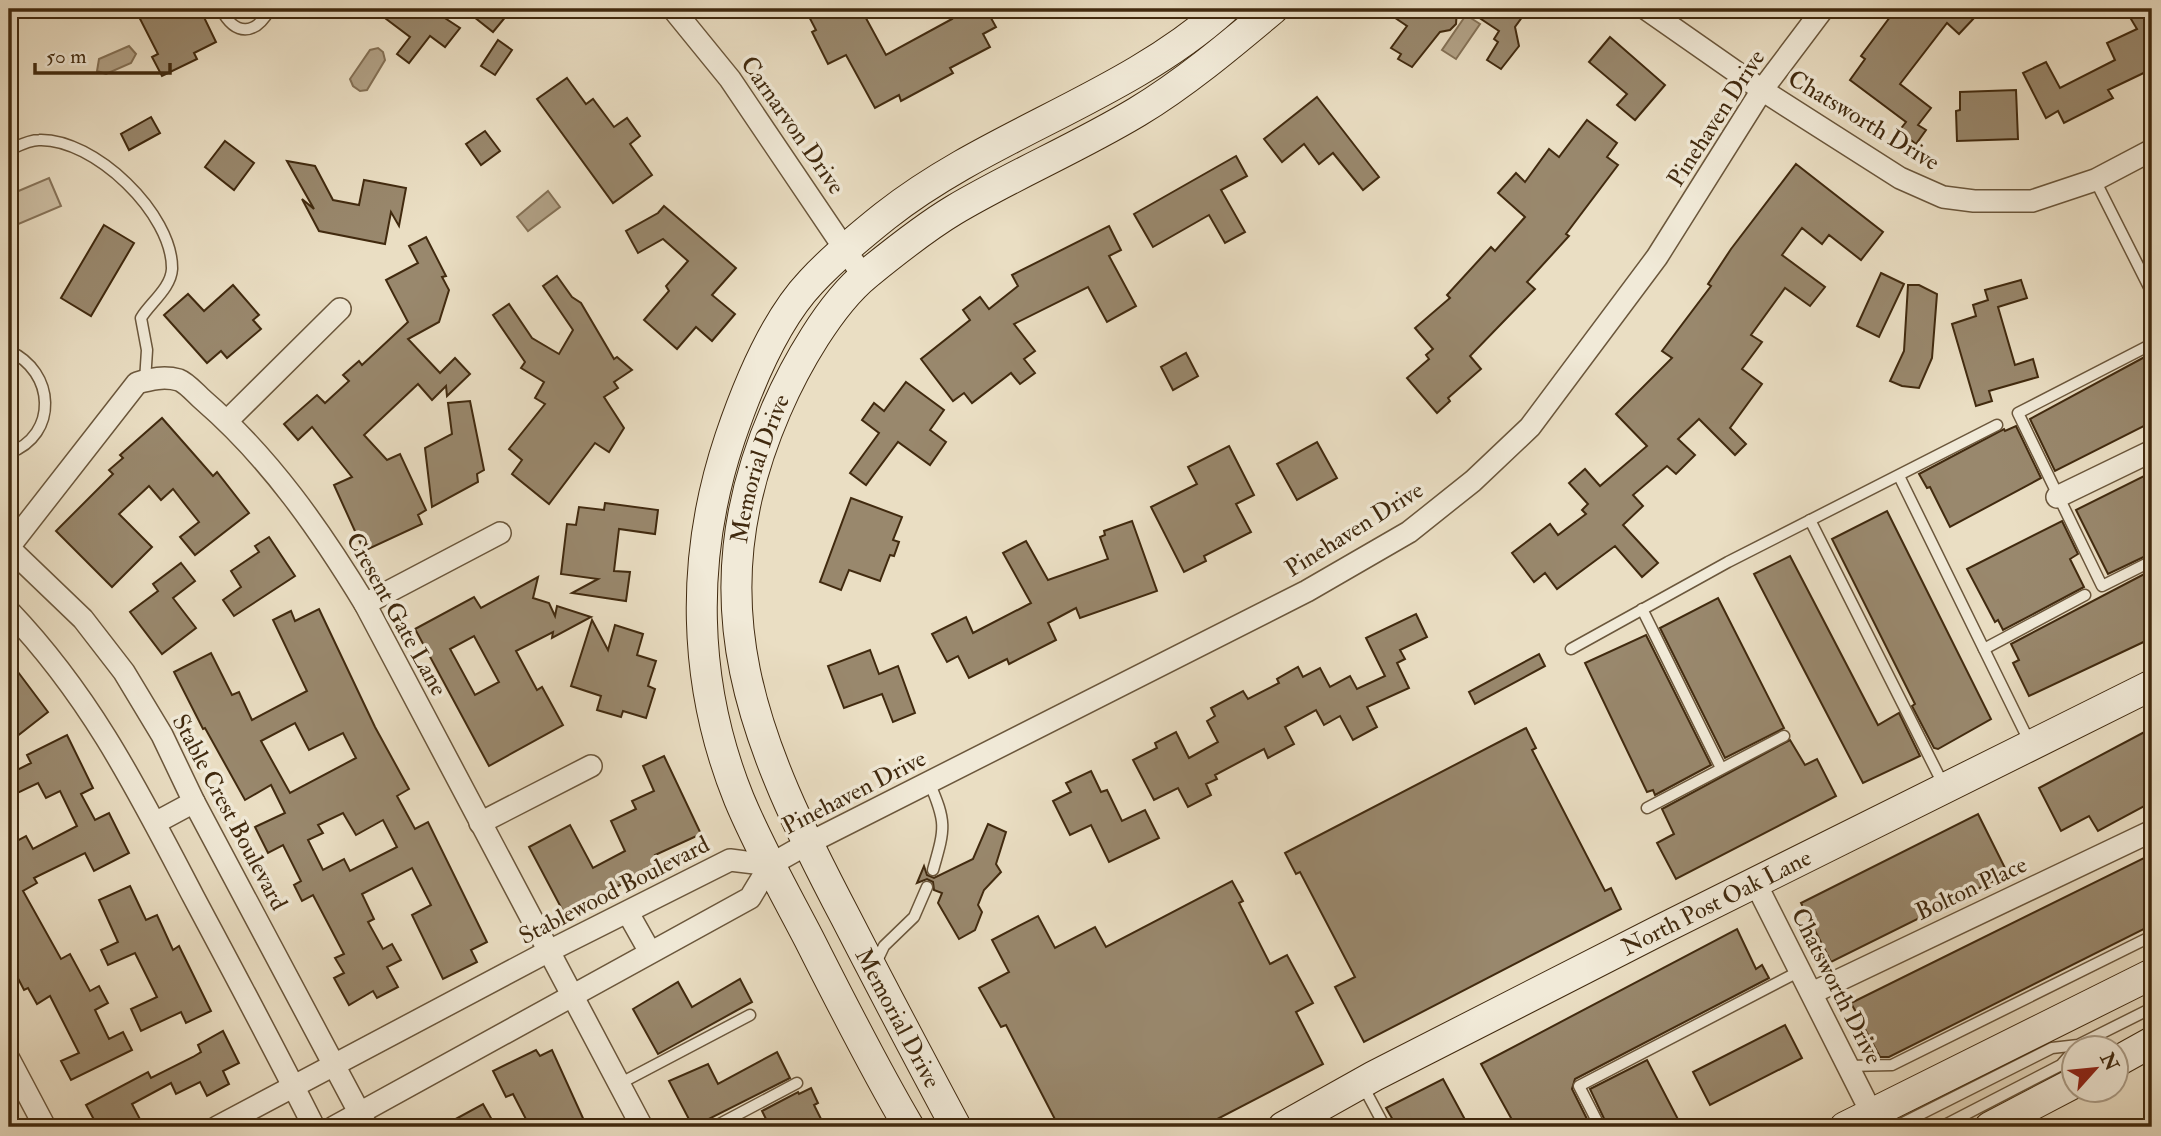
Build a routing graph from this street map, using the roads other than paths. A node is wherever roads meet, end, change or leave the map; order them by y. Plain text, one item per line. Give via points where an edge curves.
1 (221, 9) edge
2 (270, 9) edge
3 (673, 9) edge
4 (1273, 9) edge
5 (1646, 9) edge
6 (1823, 9) edge
7 (1218, 14) edge
8 (1233, 44) junction
9 (1762, 90) junction
10 (9, 150) edge
11 (2152, 150) edge
12 (2095, 180) junction
13 (846, 249) junction
14 (863, 276) junction
15 (2152, 293) edge
16 (340, 309) dead end
17 (2152, 344) edge
18 (9, 351) edge
19 (145, 381) junction
20 (227, 421) junction
21 (1997, 425) dead end
22 (2152, 451) edge
23 (9, 453) edge
24 (1899, 476) junction
25 (2057, 497) junction
26 (1810, 520) junction
27 (500, 533) dead end
28 (9, 548) edge
29 (2152, 561) edge
30 (2085, 595) dead end
31 (365, 604) junction
32 (1643, 609) junction
33 (9, 611) edge
34 (1571, 649) dead end
35 (1984, 649) junction
36 (2152, 685) edge
37 (1784, 736) dead end
38 (2030, 744) junction
39 (591, 766) dead end
40 (1721, 768) junction
41 (929, 782) junction
42 (1944, 787) junction
43 (194, 802) junction
44 (1647, 808) dead end
45 (155, 823) junction
46 (480, 823) junction
47 (2152, 831) edge
48 (807, 844) junction
49 (770, 865) junction
50 (933, 870) dead end
51 (1755, 882) junction
52 (927, 887) dead end
53 (628, 913) junction
54 (2152, 936) edge
55 (549, 951) junction
56 (650, 952) junction
57 (873, 971) junction
58 (1800, 971) junction
59 (2152, 974) edge
60 (1812, 993) junction
61 (573, 996) junction
62 (2152, 1008) edge
63 (750, 1015) dead end
64 (2103, 1034) edge
65 (2152, 1042) edge
66 (2060, 1048) edge
67 (2130, 1054) edge
68 (9, 1059) edge
69 (335, 1066) junction
70 (1848, 1066) junction
71 (2060, 1066) edge
72 (797, 1083) dead end
73 (1361, 1083) junction
74 (619, 1084) junction
75 (294, 1087) junction
76 (2060, 1090) edge
77 (363, 1120) edge
78 (1884, 1120) edge
79 (46, 1127) edge
80 (217, 1127) edge
81 (314, 1127) edge
82 (334, 1127) edge
83 (642, 1127) edge
84 (714, 1127) edge
85 (909, 1127) edge
86 (956, 1127) edge
87 (1285, 1127) edge
88 (1385, 1127) edge
89 (1600, 1127) edge
90 (1846, 1127) edge
91 (1941, 1127) edge
92 (1990, 1127) edge

1 - 2 lane via 233,26 244,30 254,28
3 - 13 street, Carnarvon Drive via 730,79
4 - 8 main road, Memorial Drive
5 - 9 street, Chatsworth Drive
6 - 9 street, Pinehaven Drive
7 - 8 main road
7 - 13 main road, Memorial Drive via 1162,58 936,182 888,213
8 - 14 main road, Memorial Drive via 1138,112 951,212
9 - 12 street, Chatsworth Drive via 1900,177 1943,197 2032,201
9 - 41 street, Pinehaven Drive via 1657,257 1530,426 1473,481 1409,532 1307,591
10 - 19 lane via 39,140 93,156 130,185 166,236 172,270 141,318 147,350
11 - 12 street, Chatsworth Drive
12 - 15 lane
13 - 14 street, Carnarvon Drive
13 - 49 main road, Memorial Drive via 809,284 785,317 745,396 720,469 707,527 701,643 710,703 739,799
14 - 48 main road, Memorial Drive via 810,342 783,394 758,453 744,505 738,560 737,622 755,718
16 - 20 street
17 - 25 lane via 2018,413
18 - 23 lane via 32,365 46,400 35,435
19 - 20 street, Cresent Gate Lane via 156,377 181,380
19 - 28 street via 137,383
20 - 31 street, Cresent Gate Lane via 328,543
21 - 24 lane
22 - 25 street
24 - 26 lane
24 - 35 lane
25 - 29 lane via 2102,586
26 - 32 lane
26 - 42 lane
27 - 31 street
28 - 43 street, Stable Crest Boulevard via 83,619 124,673 162,735
30 - 35 lane
31 - 46 street, Cresent Gate Lane
32 - 34 lane
32 - 40 lane
33 - 45 street via 87,704
35 - 38 lane
36 - 38 main road, North Post Oak Lane
37 - 40 lane
38 - 42 main road, North Post Oak Lane
39 - 46 street
40 - 44 lane
41 - 48 street, Pinehaven Drive
41 - 50 lane via 944,816 944,834
42 - 51 main road, North Post Oak Lane
43 - 45 street
43 - 69 street, Stable Crest Boulevard
45 - 75 street
46 - 55 street, Cresent Gate Lane
47 - 60 street, Bolton Place
48 - 49 street, Pinehaven Drive
48 - 57 main road, Memorial Drive
49 - 53 street, Stablewood Boulevard via 730,860
49 - 56 street via 750,898
49 - 85 main road, Memorial Drive
51 - 58 street, Chatsworth Drive
51 - 73 main road, North Post Oak Lane
52 - 57 lane via 914,917 884,946
53 - 55 street, Stablewood Boulevard
53 - 56 street
54 - 70 lane via 1892,1065
55 - 61 street, Cresent Gate Lane
55 - 69 street, Stablewood Boulevard
56 - 61 street
57 - 86 main road, Memorial Drive
58 - 60 street, Chatsworth Drive
58 - 89 lane via 1579,1086
59 - 78 main road
60 - 70 street, Chatsworth Drive
61 - 74 street, Cresent Gate Lane
61 - 77 street
62 - 64 lane
63 - 74 lane
65 - 67 main road
66 - 78 lane
68 - 79 street
69 - 75 street, Stablewood Boulevard
69 - 77 street, Stable Crest Boulevard
70 - 78 street, Chatsworth Drive
71 - 91 lane
72 - 84 lane
73 - 87 main road, North Post Oak Lane
73 - 88 lane
74 - 83 street, Cresent Gate Lane
75 - 80 street, Stablewood Boulevard
75 - 81 street
76 - 92 main road
77 - 82 street
78 - 90 main road

